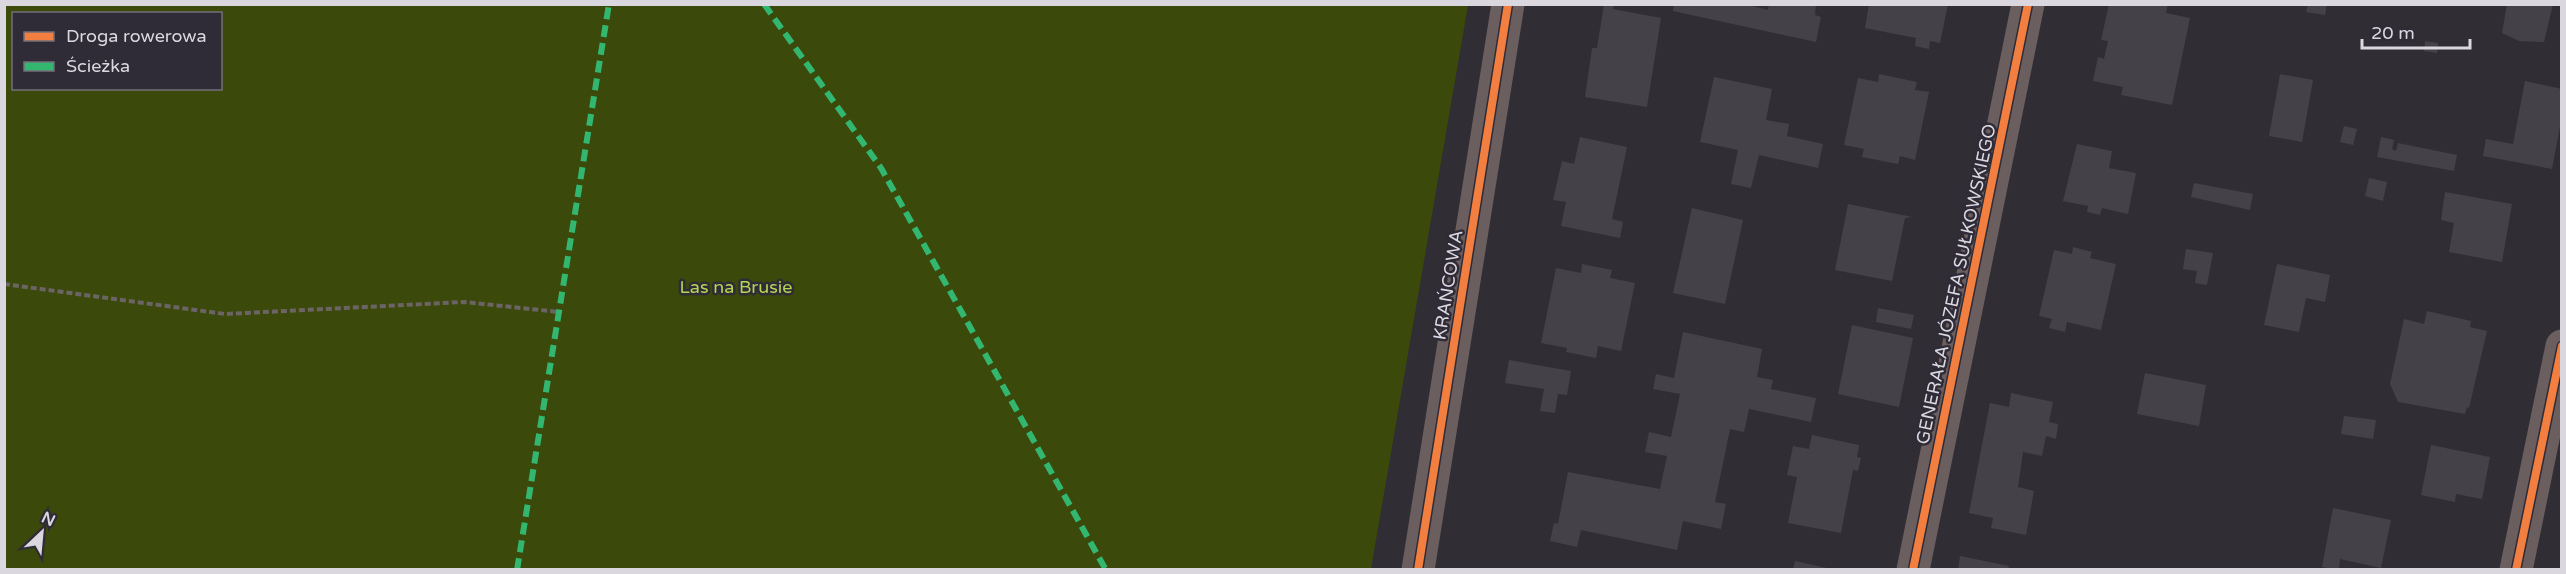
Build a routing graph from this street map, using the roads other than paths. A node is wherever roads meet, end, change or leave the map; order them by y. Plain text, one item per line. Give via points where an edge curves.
1 (1508, 4) edge
2 (2028, 4) edge
3 (2562, 346) edge
4 (1418, 570) edge
5 (1913, 570) edge
6 (2516, 570) edge

1 - 4 street, KRAŃCOWA
2 - 5 street, GENERAŁA JÓZEFA SUŁKOWSKIEGO
3 - 6 street

